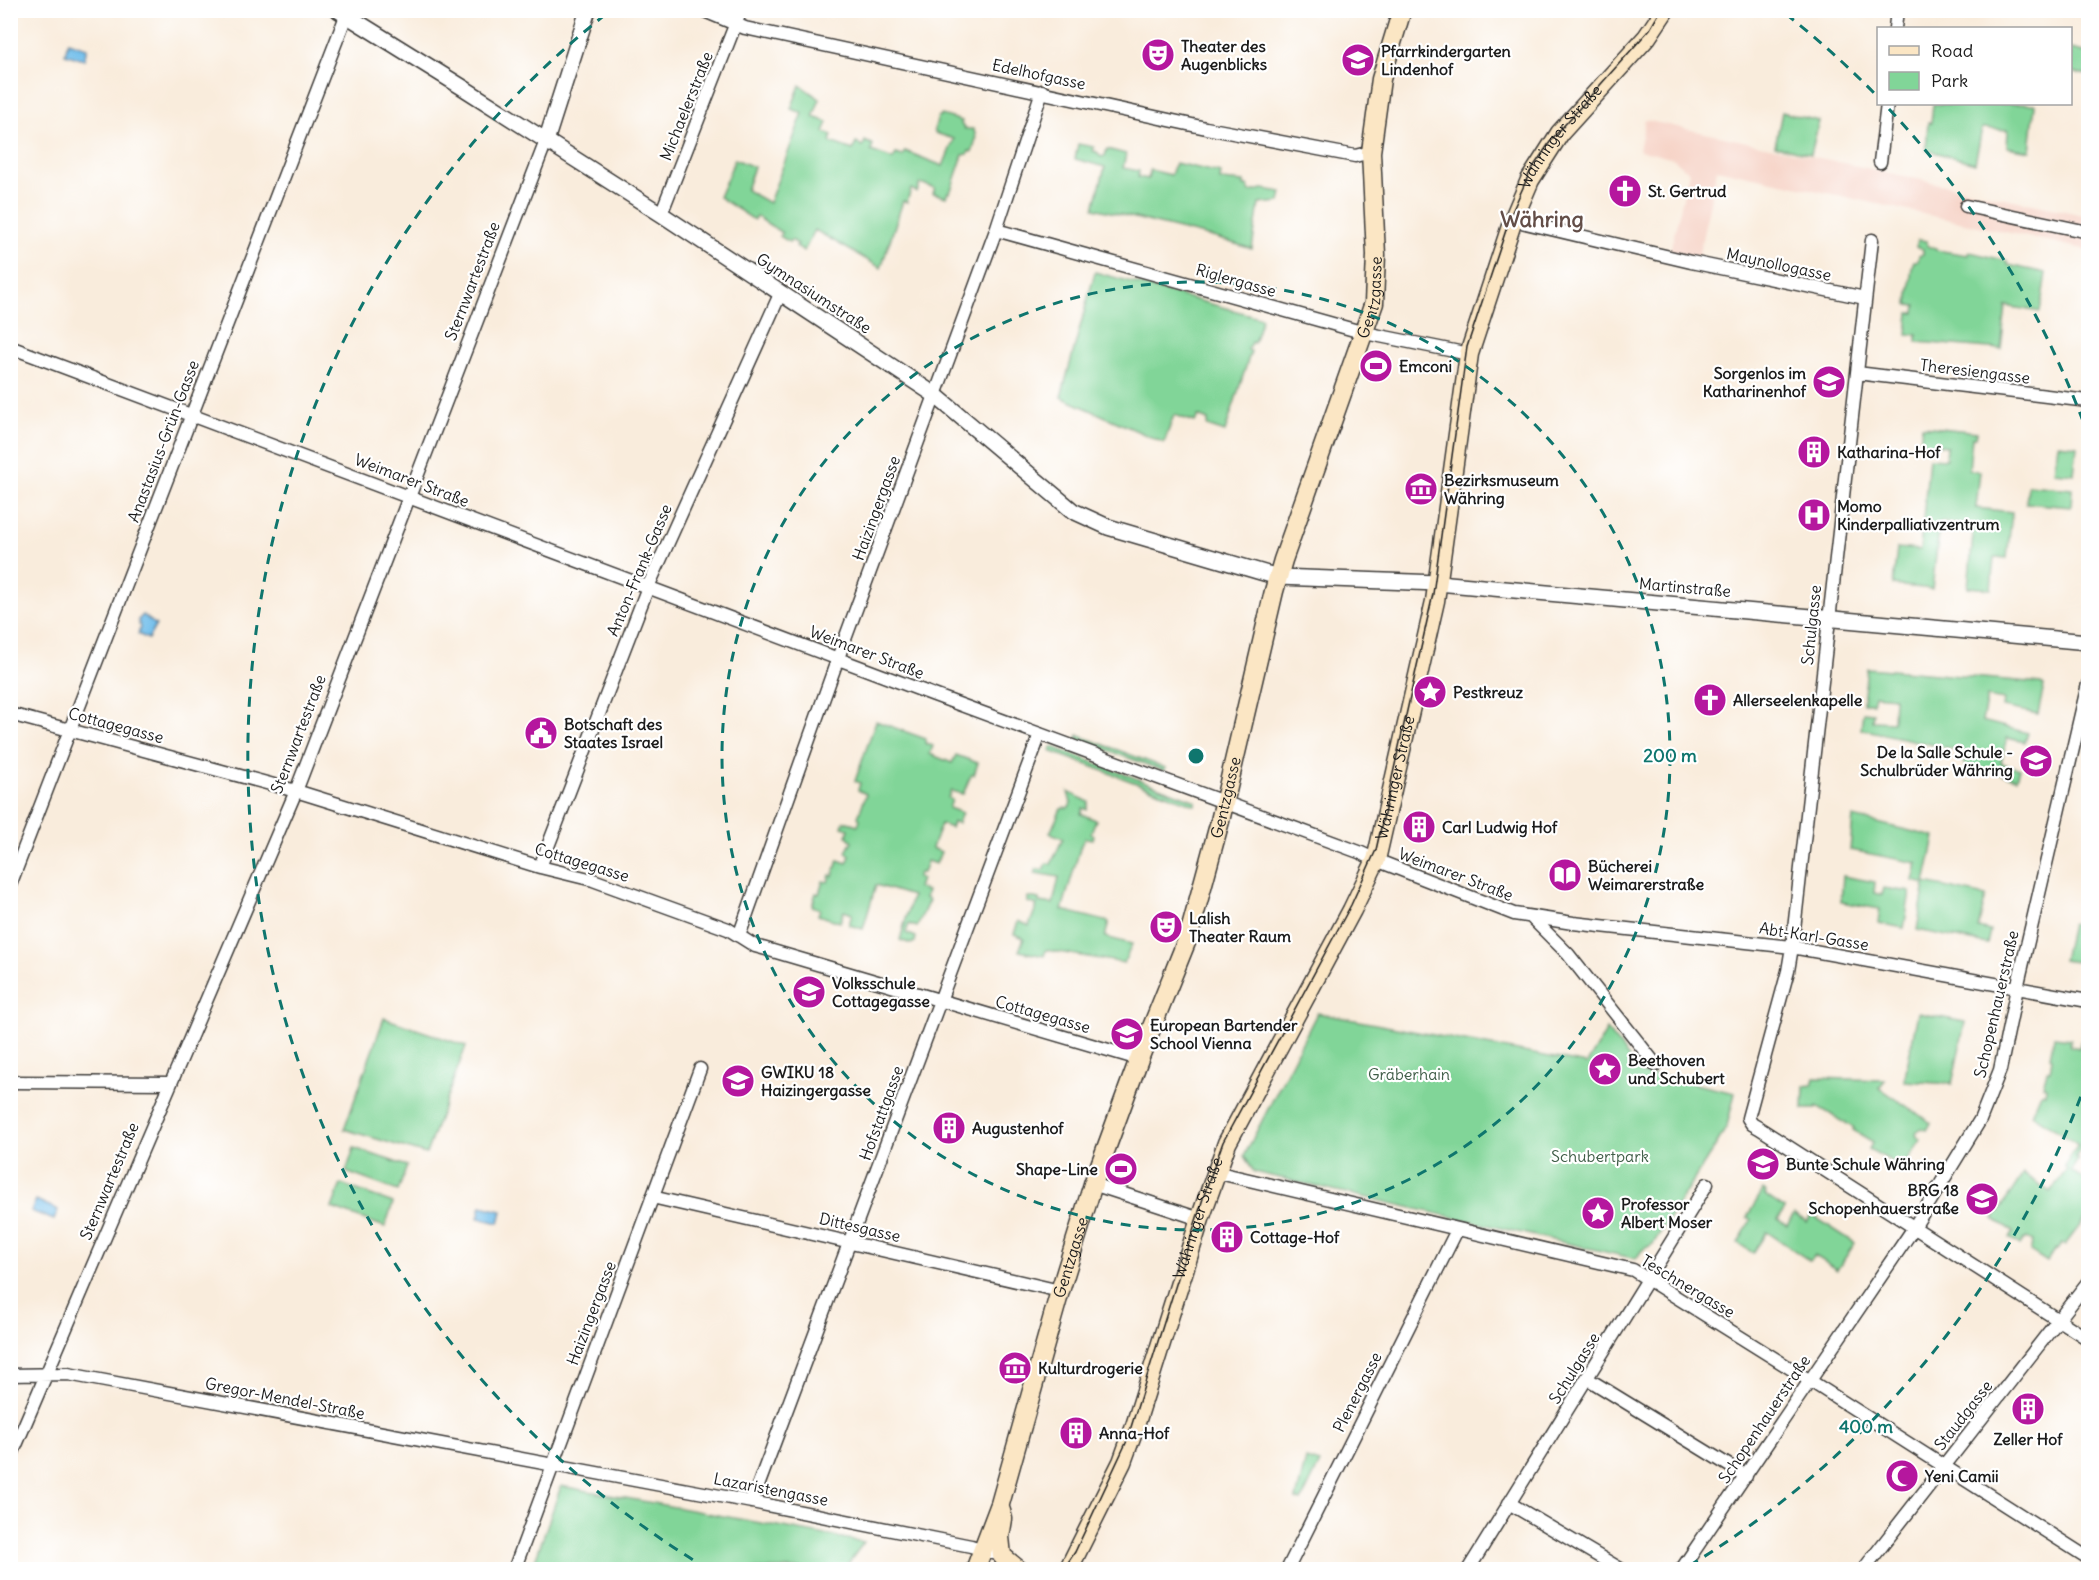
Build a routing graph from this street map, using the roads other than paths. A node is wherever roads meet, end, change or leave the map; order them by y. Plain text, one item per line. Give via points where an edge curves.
1 (588, 10) edge
2 (702, 10) edge
3 (741, 10) edge
4 (1402, 10) edge
5 (1665, 10) edge
6 (1897, 10) edge
7 (344, 12) edge
8 (736, 24) junction
9 (1895, 27) edge
10 (1042, 91) junction
11 (1887, 105) edge
12 (546, 141) junction
13 (1371, 152) junction
14 (1880, 162) dead end
15 (1966, 206) dead end
16 (661, 214) junction
17 (1513, 220) junction
18 (996, 230) junction
19 (2088, 232) edge
20 (1872, 240) dead end
21 (781, 292) junction
22 (1865, 298) junction
23 (1365, 333) junction
24 (10, 347) edge
25 (1469, 354) junction
26 (1857, 373) junction
27 (935, 395) junction
28 (2088, 401) edge
29 (192, 416) junction
30 (408, 496) junction
31 (1278, 577) junction
32 (1438, 583) junction
33 (648, 587) junction
34 (1828, 618) junction
35 (2088, 642) edge
36 (838, 658) junction
37 (2088, 684) edge
38 (10, 714) edge
39 (71, 730) junction
40 (1040, 734) junction
41 (296, 791) junction
42 (1224, 803) junction
43 (1376, 860) junction
44 (540, 867) junction
45 (10, 885) edge
46 (1532, 917) junction
47 (739, 936) junction
48 (1792, 947) junction
49 (2017, 988) junction
50 (940, 1000) junction
51 (2088, 1001) edge
52 (1139, 1059) junction
53 (1656, 1065) dead end
54 (700, 1069) dead end
55 (10, 1082) edge
56 (170, 1083) junction
57 (1215, 1172) junction
58 (1093, 1184) junction
59 (1707, 1184) dead end
60 (652, 1197) junction
61 (1200, 1219) junction
62 (1913, 1229) junction
63 (1457, 1230) junction
64 (851, 1242) junction
65 (1648, 1278) junction
66 (2088, 1282) edge
67 (1060, 1291) junction
68 (2059, 1320) junction
69 (2088, 1340) edge
70 (10, 1374) edge
71 (46, 1375) junction
72 (1588, 1379) junction
73 (1810, 1381) junction
74 (10, 1459) edge
75 (552, 1465) junction
76 (1944, 1466) junction
77 (1746, 1476) junction
78 (752, 1502) junction
79 (1509, 1503) junction
80 (1000, 1504) junction
81 (1082, 1544) junction
82 (982, 1548) junction
83 (1002, 1556) junction
84 (2088, 1558) edge
85 (514, 1569) edge
86 (975, 1569) edge
87 (1019, 1569) edge
88 (1068, 1569) edge
89 (1075, 1569) edge
90 (1287, 1569) edge
91 (1468, 1569) edge
92 (1622, 1569) edge
93 (1681, 1569) edge
94 (1863, 1569) edge

1 - 12 street, Sternwartestraße
2 - 8 street, Edelhofgasse
3 - 8 street, Michaelerstraße
4 - 13 main road, Gentzgasse via 1381,79
5 - 17 main road, Währinger Straße via 1647,37 1560,133 1530,180
6 - 9 street
7 - 12 street, Gymnasiumstraße
7 - 29 street, Anastasius-Grün-Gasse
8 - 10 street, Edelhofgasse
8 - 16 street, Michaelerstraße
10 - 13 street, Edelhofgasse via 1355,156
10 - 18 street, Haizingergasse
11 - 14 street
12 - 16 street, Gymnasiumstraße
12 - 30 street, Sternwartestraße
13 - 23 main road, Gentzgasse via 1376,255 1374,303
15 - 19 street
16 - 21 street, Gymnasiumstraße
17 - 22 street, Maynollogasse
17 - 25 main road, Währinger Straße
18 - 23 street, Riglergasse
18 - 27 street, Haizingergasse
20 - 22 street, Schulgasse
21 - 27 street, Gymnasiumstraße
21 - 33 street, Anton-Frank-Gasse
22 - 26 street, Schulgasse
23 - 25 street, Riglergasse
23 - 31 main road, Gentzgasse
24 - 29 street, Weimarer Straße
25 - 32 main road, Währinger Straße
26 - 28 street, Theresiengasse
26 - 34 street, Schulgasse
27 - 31 street, Gymnasiumstraße via 1073,511 1108,526
27 - 36 street, Haizingergasse
29 - 30 street, Weimarer Straße
29 - 39 street, Anastasius-Grün-Gasse
30 - 33 street, Weimarer Straße
30 - 41 street, Sternwartestraße
31 - 32 street, Martinstraße
31 - 42 main road, Gentzgasse
32 - 34 street, Martinstraße
32 - 43 main road, Währinger Straße
33 - 36 street, Weimarer Straße
33 - 44 street, Anton-Frank-Gasse
34 - 35 street, Martinstraße
34 - 48 street, Schulgasse
36 - 40 street, Weimarer Straße
36 - 47 street, Haizingergasse
37 - 49 street, Schopenhauerstraße
38 - 39 street, Cottagegasse
39 - 41 street, Cottagegasse
39 - 45 street, Anastasius-Grün-Gasse
40 - 42 street, Weimarer Straße
40 - 50 street, Hofstattgasse
41 - 44 street, Cottagegasse
41 - 56 street, Sternwartestraße
42 - 43 street, Weimarer Straße
42 - 52 main road, Gentzgasse via 1189,935
43 - 46 street, Weimarer Straße via 1514,914
43 - 57 main road, Währinger Straße
44 - 47 street, Cottagegasse via 593,880
46 - 48 street, Abt-Karl-Gasse
46 - 53 street via 1568,954
47 - 50 street, Cottagegasse via 755,946
48 - 49 street, Abt-Karl-Gasse
48 - 62 street, Schulgasse via 1748,1118
49 - 51 street, Abt-Karl-Gasse
49 - 62 street, Schopenhauerstraße via 2000,1070 1980,1120
50 - 52 street, Cottagegasse
50 - 64 street, Hofstattgasse
52 - 58 main road, Gentzgasse
54 - 60 street, Haizingergasse
55 - 56 street
56 - 71 street, Sternwartestraße
57 - 61 main road, Währinger Straße
57 - 63 street, Teschnergasse
58 - 61 street
58 - 67 main road, Gentzgasse
59 - 65 street, Schulgasse
60 - 64 street, Dittesgasse
60 - 75 street, Haizingergasse
61 - 81 main road, Währinger Straße via 1134,1429
62 - 68 street
62 - 73 street, Schopenhauerstraße
63 - 65 street, Teschnergasse via 1633,1270
63 - 90 street, Plenergasse
64 - 67 street, Dittesgasse
64 - 78 street, Hofstattgasse
65 - 72 street, Schulgasse
65 - 73 street, Teschnergasse
66 - 68 street, Staudgasse
67 - 80 main road, Gentzgasse
68 - 69 street
68 - 76 street, Staudgasse
70 - 71 street, Gregor-Mendel-Straße
71 - 74 street, Sternwartestraße
71 - 75 street, Gregor-Mendel-Straße via 68,1374
72 - 77 street
72 - 79 street, Schulgasse
73 - 76 street, Teschnergasse
73 - 77 street, Schopenhauerstraße
75 - 78 street, Lazaristengasse
75 - 85 street, Haizingergasse
76 - 84 street, Teschnergasse
76 - 94 street, Staudgasse
77 - 93 street, Schopenhauerstraße
78 - 82 street, Lazaristengasse
79 - 91 street, Schulgasse
79 - 92 street
80 - 82 main road, Gentzgasse
80 - 83 main road
81 - 88 main road, Währinger Straße
81 - 89 main road, Währinger Straße
82 - 83 street, Lazaristengasse
82 - 86 main road, Gentzgasse
83 - 87 main road

